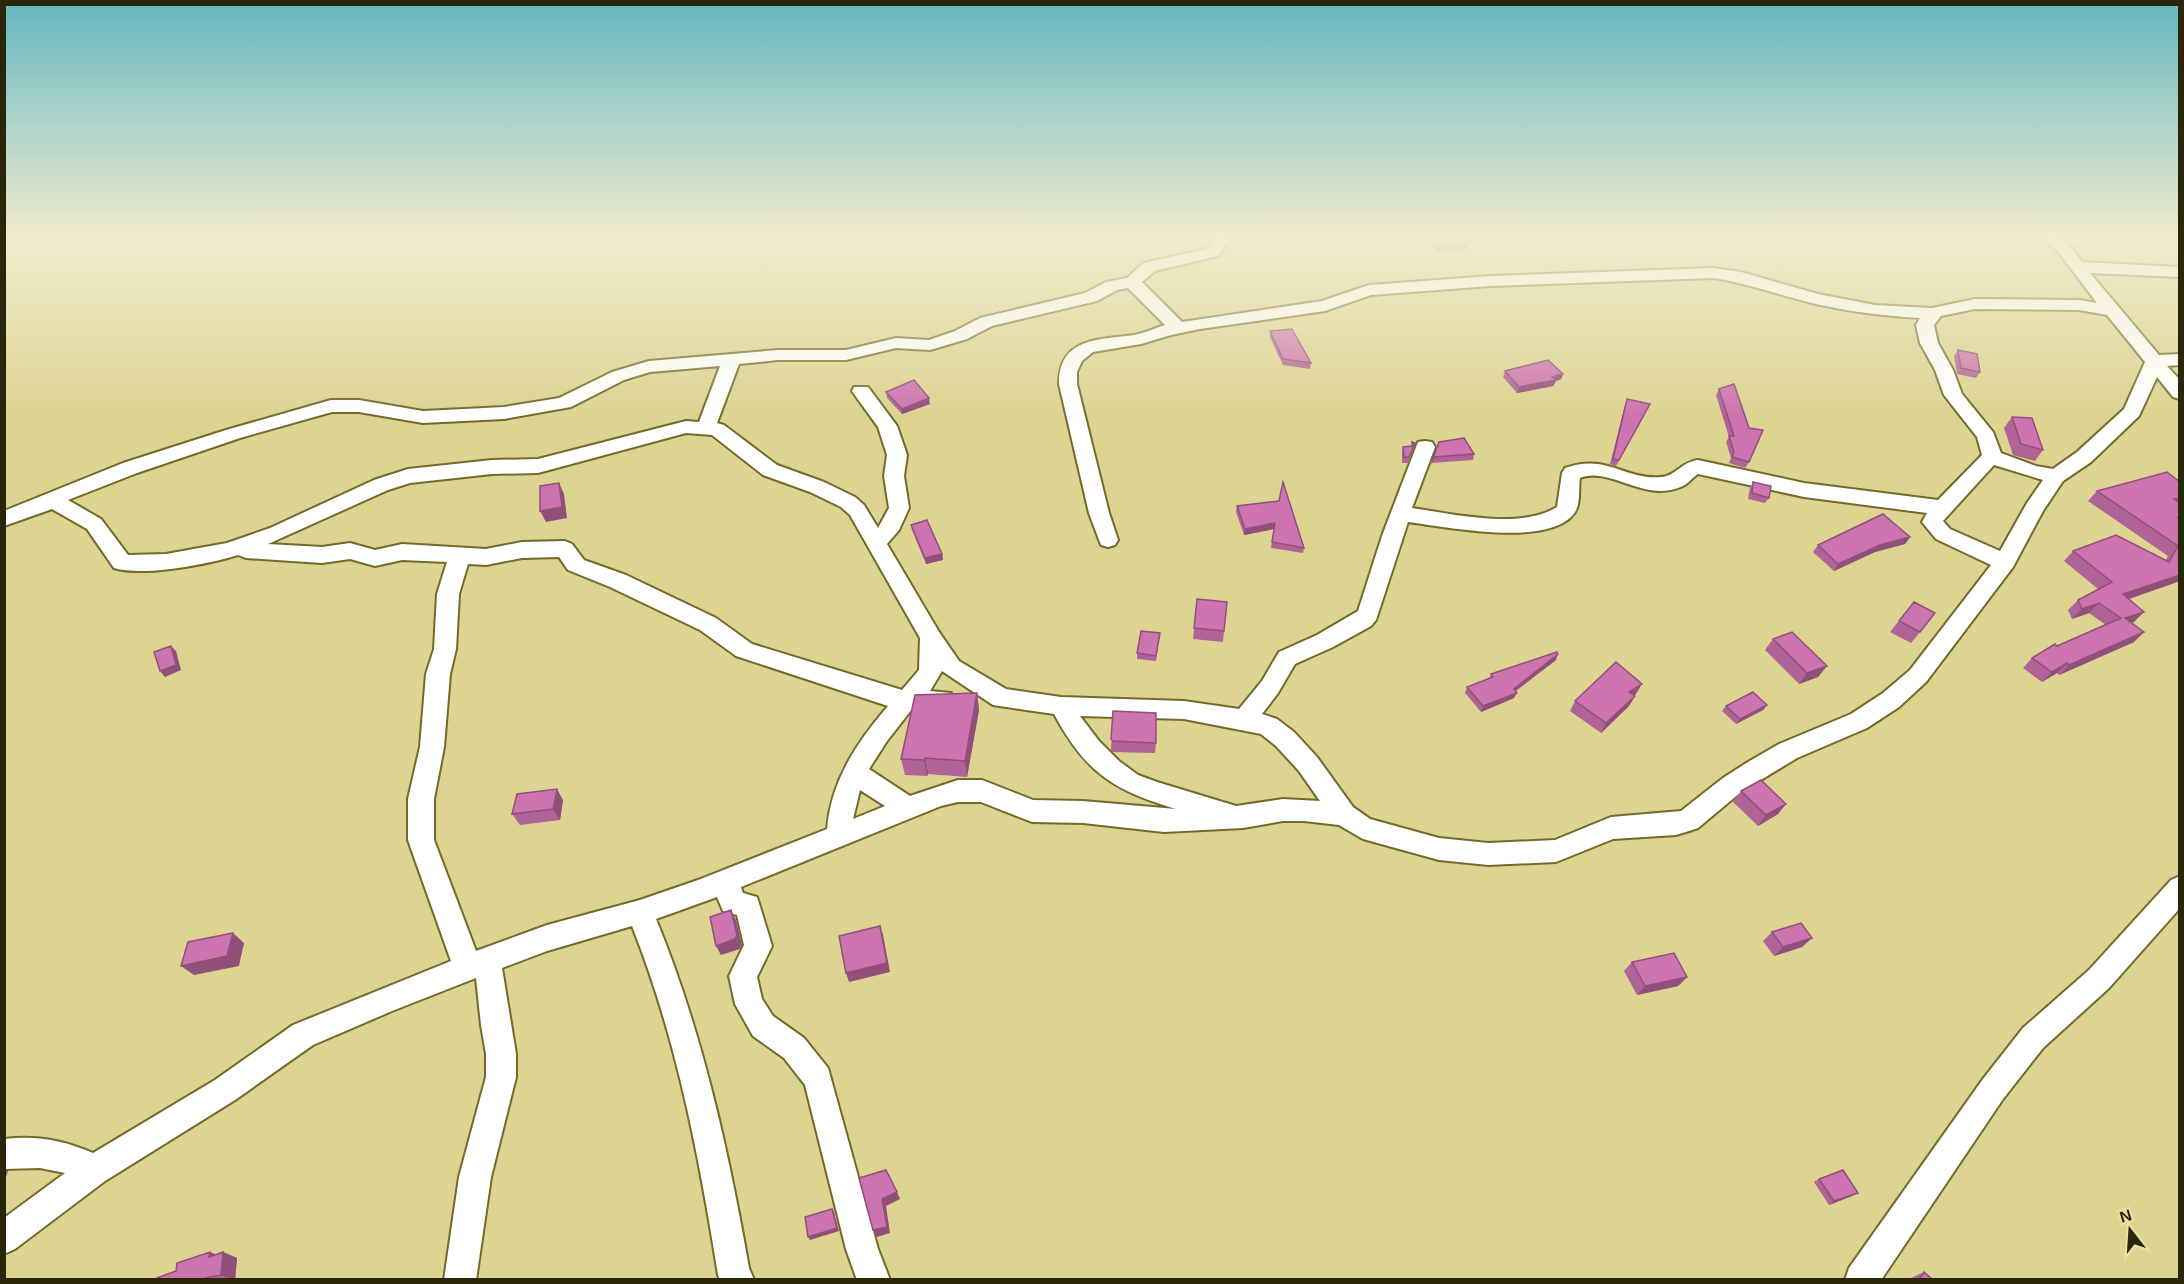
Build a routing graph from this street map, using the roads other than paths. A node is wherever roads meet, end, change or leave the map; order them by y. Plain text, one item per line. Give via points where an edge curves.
1 (1095, 295) edge
2 (1144, 295) edge
3 (1355, 295) edge
4 (1802, 295) edge
5 (2100, 295) edge
6 (2114, 311) junction
7 (1936, 312) junction
8 (1179, 328) junction
9 (732, 359) junction
10 (2180, 359) edge
11 (2155, 360) junction
12 (861, 391) dead end
13 (2180, 393) edge
14 (706, 427) junction
15 (1425, 447) dead end
16 (1992, 457) junction
17 (2056, 476) junction
18 (37, 505) junction
19 (1943, 508) junction
20 (1402, 514) junction
21 (4, 519) edge
22 (1108, 540) dead end
23 (876, 543) junction
24 (229, 550) junction
25 (460, 555) junction
26 (2005, 562) junction
27 (931, 638) junction
28 (1001, 698) junction
29 (906, 700) junction
30 (1061, 706) junction
31 (1244, 719) junction
32 (854, 773) junction
33 (907, 807) junction
34 (1344, 816) junction
35 (1243, 817) junction
36 (839, 834) junction
37 (727, 882) junction
38 (2180, 888) edge
39 (640, 912) junction
40 (478, 963) junction
41 (4, 1154) edge
42 (94, 1170) junction
43 (4, 1238) edge
44 (460, 1280) edge
45 (738, 1280) edge
46 (874, 1280) edge
47 (1861, 1280) edge

1 - 9 street via 986,322 930,345 896,343 846,355
2 - 8 street
3 - 8 street via 1325,306
4 - 7 street via 1854,307
5 - 6 street
6 - 7 street via 2079,305 1975,304
6 - 11 street
7 - 16 street via 1925,325 1929,343 1953,395 1986,436
8 - 22 street via 1141,339 1088,346 1079,352 1068,372 1070,397
9 - 14 street
9 - 18 street via 639,369 564,403 504,413 423,417 359,406 332,406 130,468
10 - 11 street
11 - 13 street
11 - 17 street via 2132,412 2084,457
12 - 23 street via 887,426 897,455 894,476 899,508 892,525
14 - 23 street via 722,433 778,474 848,502 867,523
14 - 24 street via 678,428 538,466 408,476
15 - 20 street
16 - 17 street
16 - 19 street
17 - 26 street
18 - 21 street
18 - 24 street via 55,502 87,519 126,565
19 - 20 street via 1804,490 1693,467 1676,481 1653,484 1585,468 1568,479 1565,512 1550,523 1536,526
19 - 26 street via 1932,522 1938,530
20 - 31 street via 1368,614 1325,641 1287,658
23 - 27 street
24 - 25 street via 322,555 346,551 375,558 405,551
25 - 29 street via 486,557 522,550 565,549 576,565 708,624 744,650
25 - 40 street via 448,594 446,649 438,674 432,747 421,799 421,840 460,951
26 - 34 street via 1918,676 1891,700 1859,721 1757,768 1689,820 1611,828 1556,851 1488,854 1439,849 1383,835
27 - 28 street via 951,667
27 - 29 street via 931,672 919,690
28 - 29 street
28 - 30 street
29 - 32 street via 870,744
30 - 31 street via 1184,710
30 - 35 street via 1071,726 1126,781 1170,798
31 - 34 street via 1269,726 1285,739 1308,764
32 - 33 street
32 - 36 street via 844,798
33 - 35 street via 958,791 982,791 1042,812 1083,812 1164,821
33 - 36 street
34 - 35 street via 1282,810
36 - 37 street
37 - 39 street
37 - 46 street via 732,902 748,906 758,946 743,976 749,1005 763,1026 794,1048 818,1078 862,1249
38 - 47 street via 2099,979 2033,1038 1993,1089
39 - 40 street via 547,938
39 - 45 street via 663,964 680,1021
40 - 42 street via 303,1035 225,1090
40 - 44 street via 493,990 501,1077 475,1177
41 - 42 street via 62,1155
42 - 43 street

